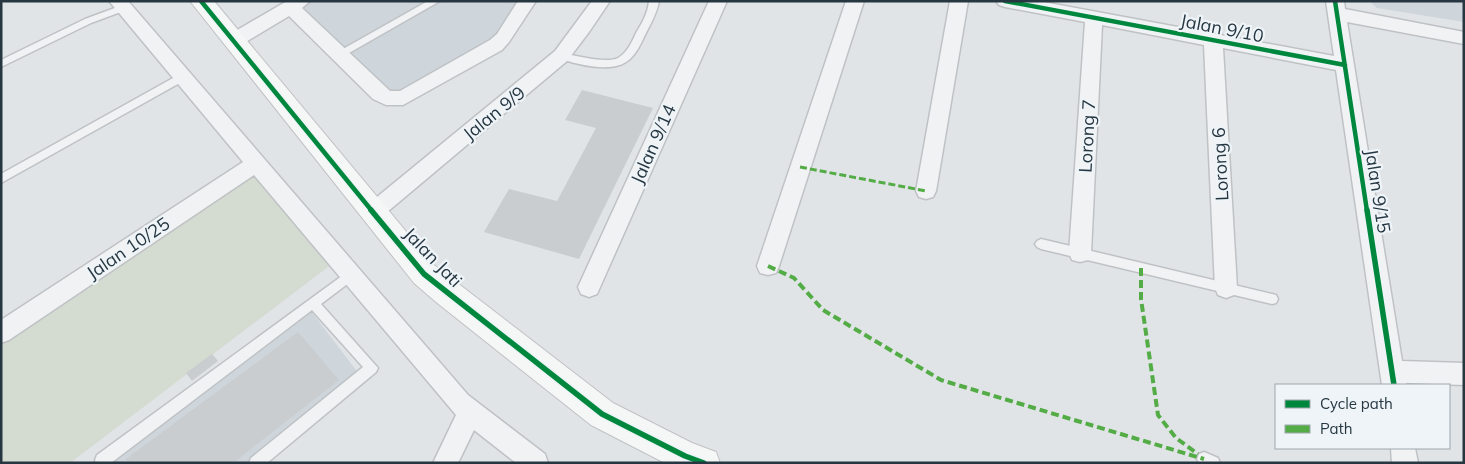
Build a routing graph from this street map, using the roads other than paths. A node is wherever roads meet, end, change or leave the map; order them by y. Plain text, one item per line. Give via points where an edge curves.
1 (200, 1) edge
2 (436, 1) edge
3 (526, 1) edge
4 (601, 1) edge
5 (654, 1) edge
6 (718, 1) edge
7 (855, 1) edge
8 (959, 1) edge
9 (1005, 1) edge
10 (120, 4) edge
11 (296, 5) edge
12 (1046, 5) edge
13 (1336, 8) edge
14 (1094, 18) junction
15 (1464, 38) edge
16 (1213, 40) junction
17 (233, 41) junction
18 (339, 55) junction
19 (561, 56) junction
20 (1, 64) edge
21 (1345, 65) junction
22 (182, 77) junction
23 (255, 164) junction
24 (1, 178) edge
25 (926, 192) dead end
26 (373, 212) junction
27 (1041, 244) dead end
28 (1080, 253) junction
29 (768, 266) dead end
30 (350, 275) junction
31 (589, 287) dead end
32 (1226, 288) junction
33 (1272, 299) dead end
34 (312, 303) junction
35 (1, 333) edge
36 (1464, 374) edge
37 (1394, 379) edge
38 (470, 412) junction
39 (1403, 449) edge
40 (104, 463) edge
41 (256, 463) edge
42 (445, 463) edge
43 (536, 463) edge
44 (704, 463) edge
45 (1405, 463) edge

1 - 17 street, Jalan Jati
2 - 18 lane
3 - 18 street via 498,43 411,94 394,100 373,88
4 - 19 street, Jalan 9/9
5 - 19 lane via 654,9 631,53 620,62 603,64
6 - 31 street, Jalan 9/14
7 - 29 street
8 - 25 street
9 - 12 street, Jalan 9/10
10 - 20 lane
10 - 22 street
11 - 17 street
11 - 18 street
12 - 14 street, Jalan 9/10
13 - 15 street
13 - 21 street, Jalan 9/15
14 - 16 street, Jalan 9/10
14 - 28 street, Lorong 7
16 - 21 street, Jalan 9/10
16 - 32 street, Lorong 6
17 - 26 street, Jalan Jati
19 - 26 street, Jalan 9/9
21 - 37 street, Jalan 9/15
22 - 23 street
22 - 24 lane
23 - 30 street
23 - 35 street, Jalan 10/25
26 - 44 street, Jalan Jati via 424,274 446,294 602,414
27 - 28 lane
28 - 32 lane
30 - 34 lane
30 - 38 street
32 - 33 lane
34 - 40 lane via 102,460
34 - 41 lane via 372,368
36 - 37 street
38 - 42 street
38 - 43 street
39 - 45 street

